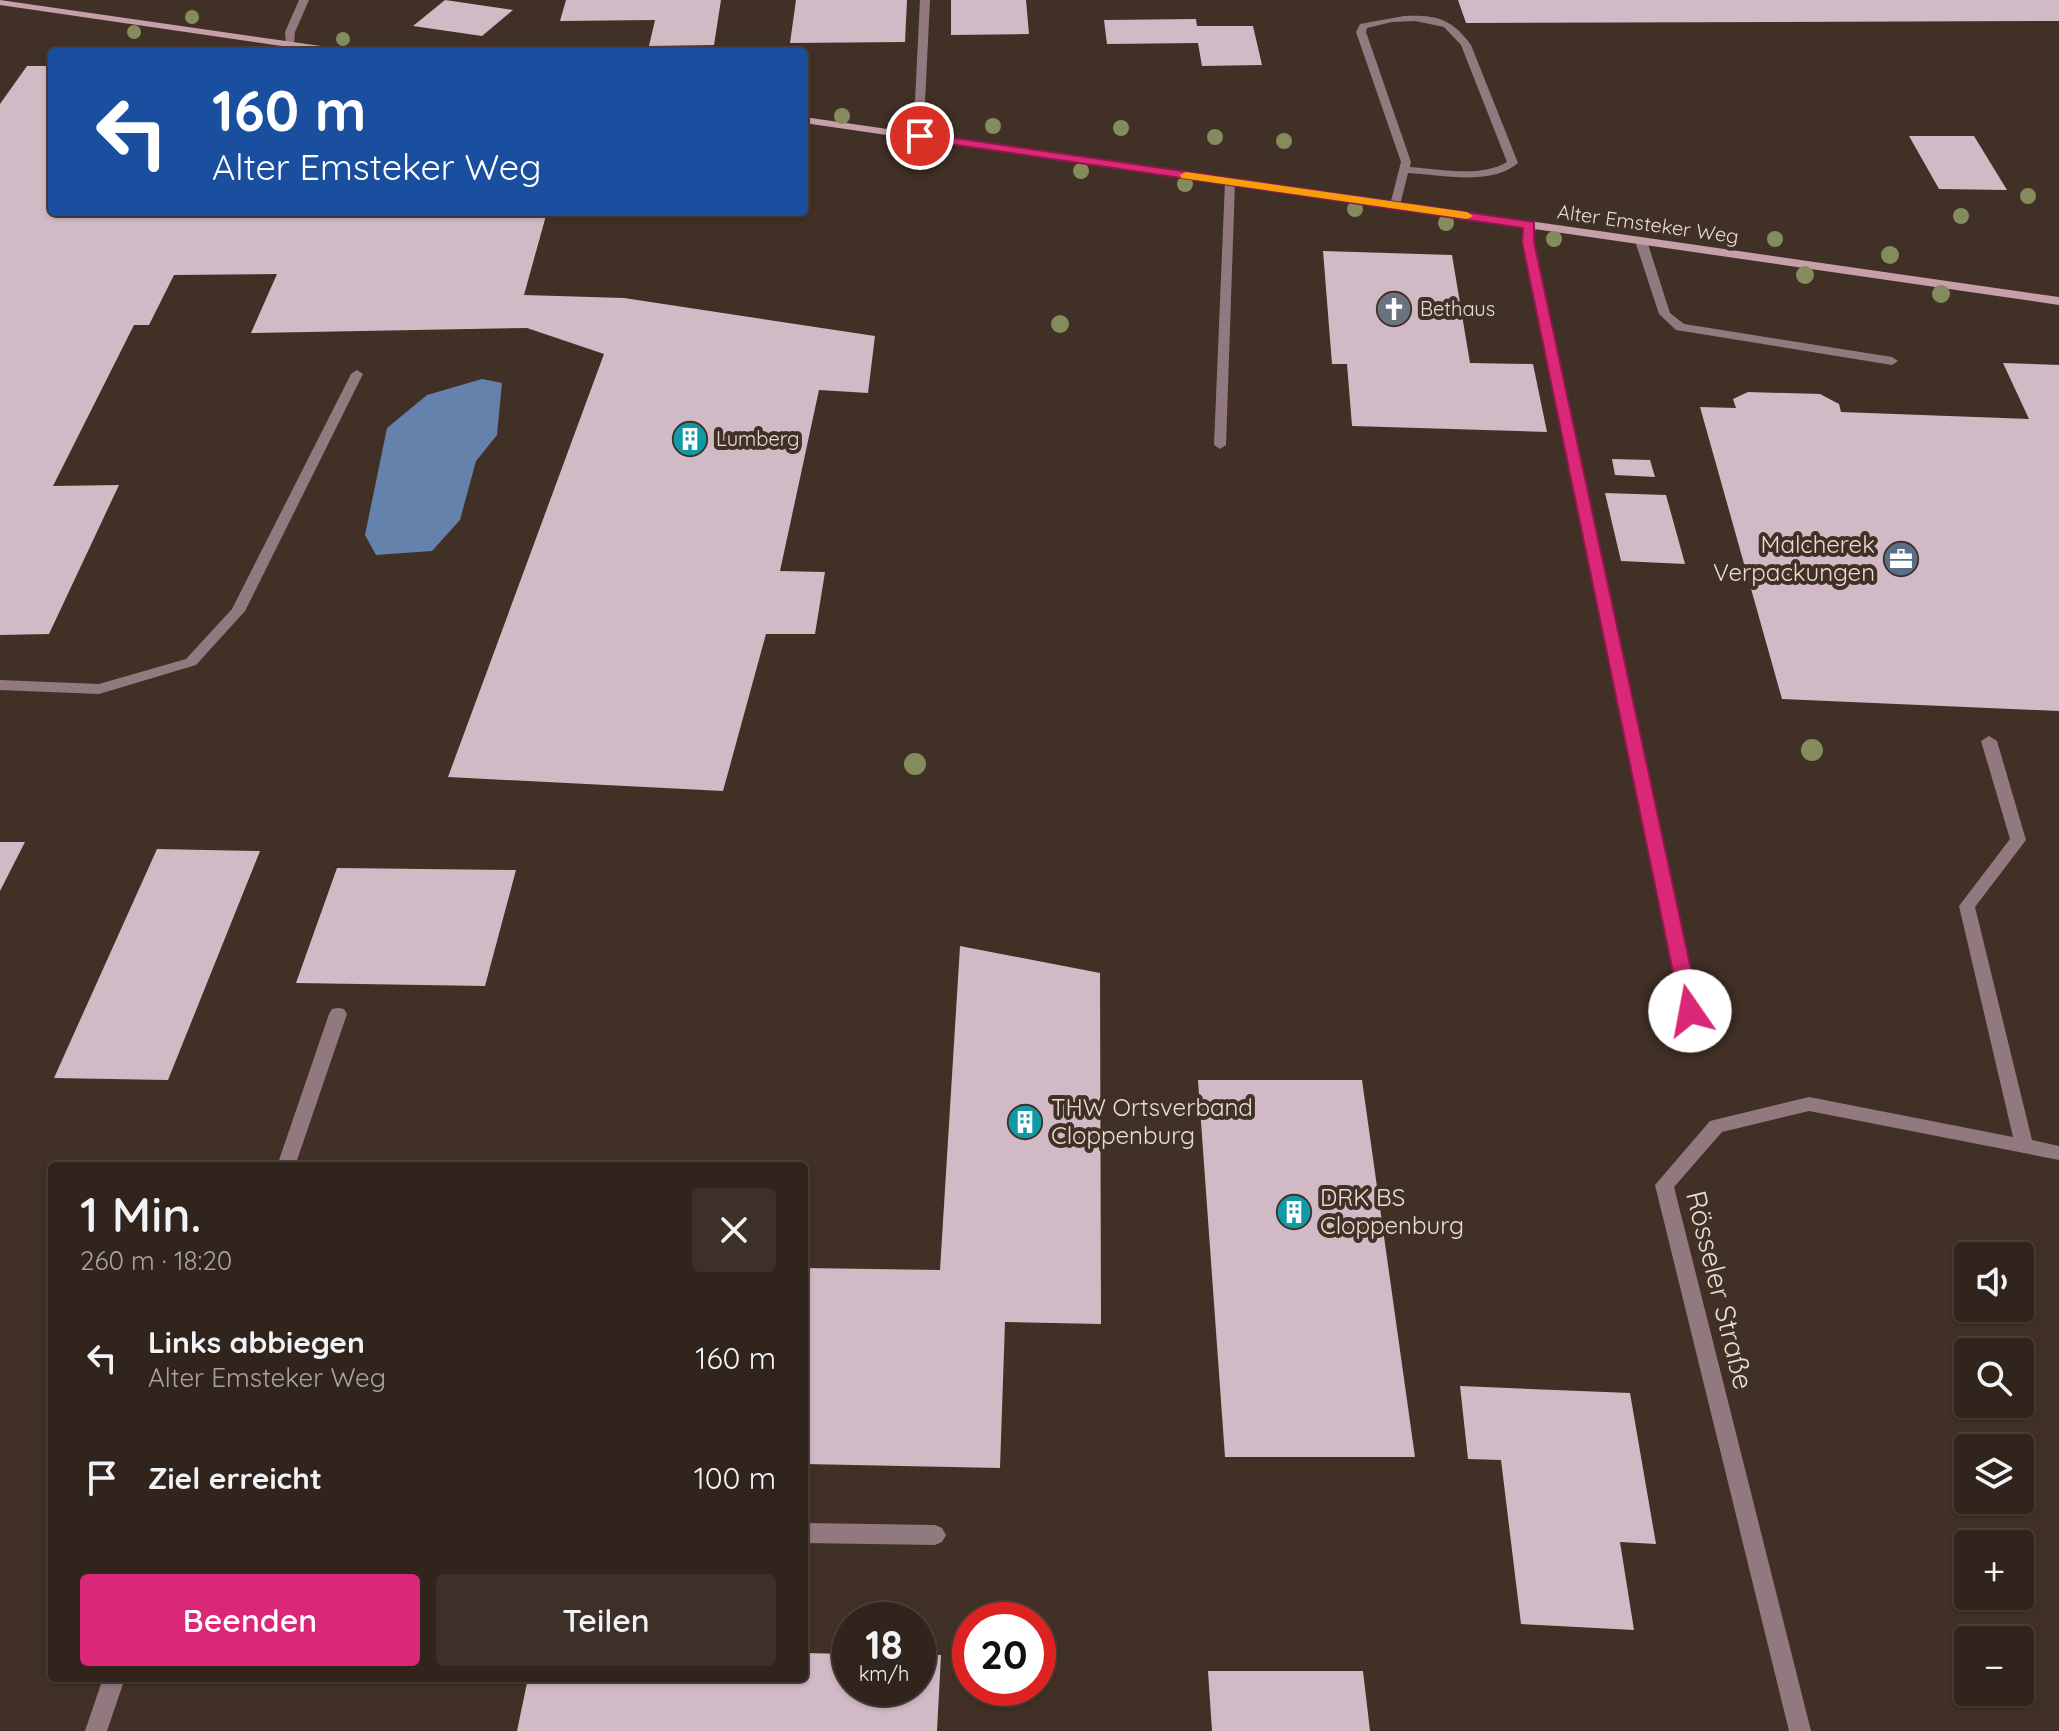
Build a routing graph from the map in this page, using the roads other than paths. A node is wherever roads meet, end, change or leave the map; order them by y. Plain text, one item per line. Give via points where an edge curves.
1 (304, 0) edge
2 (925, 0) edge
3 (0, 2) edge
4 (289, 44) junction
5 (316, 48) edge
6 (808, 121) edge
7 (890, 132) junction
8 (1404, 170) junction
9 (1230, 182) junction
10 (1395, 205) junction
11 (1530, 225) junction
12 (1641, 241) junction
13 (2059, 301) edge
14 (1892, 361) dead end
15 (357, 374) dead end
16 (1220, 445) dead end
17 (0, 685) edge
18 (1989, 741) dead end
19 (1690, 1011) dead end
20 (338, 1014) dead end
21 (2024, 1146) junction
22 (2059, 1153) edge
23 (287, 1162) edge
24 (808, 1533) edge
25 (935, 1535) dead end
26 (113, 1682) edge
27 (96, 1731) edge
28 (1800, 1731) edge

1 - 4 lane
2 - 7 lane via 920,102
3 - 4 street
4 - 5 street
6 - 7 street, Alter Emsteker Weg
7 - 9 street, Alter Emsteker Weg
8 - 8 lane via 1406,162 1361,32 1363,26 1383,20 1442,21 1466,45 1513,163 1507,169 1477,172
8 - 10 lane
9 - 10 street, Alter Emsteker Weg
9 - 16 lane
10 - 11 street, Alter Emsteker Weg
11 - 12 street, Alter Emsteker Weg
11 - 19 lane via 1528,242
12 - 13 street, Alter Emsteker Weg
12 - 14 lane via 1665,314 1680,327
15 - 17 lane via 238,611 191,662 99,689
18 - 21 lane via 2018,840 1967,906
20 - 23 lane
21 - 22 lane, Rösseler Straße
21 - 28 lane, Rösseler Straße via 1809,1104 1716,1126 1664,1185
24 - 25 lane
26 - 27 lane

